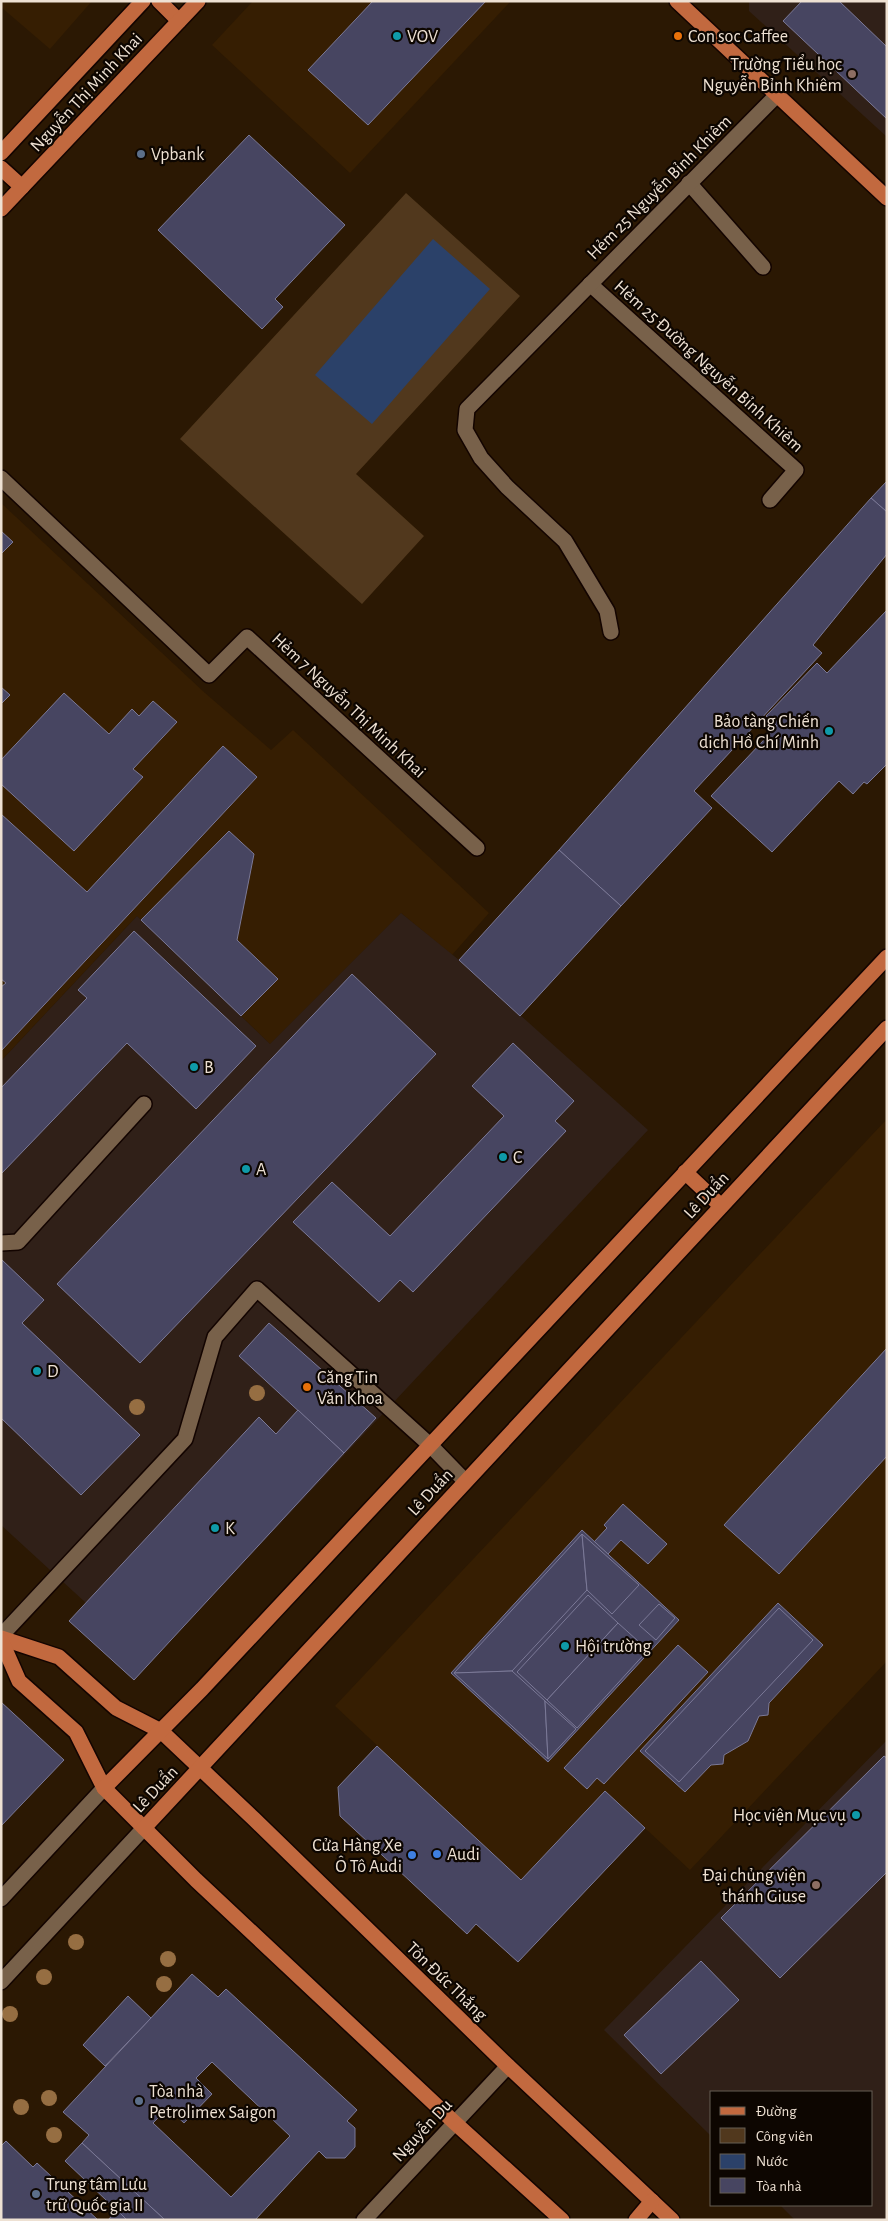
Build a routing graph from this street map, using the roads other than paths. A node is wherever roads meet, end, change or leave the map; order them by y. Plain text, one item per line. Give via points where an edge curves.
1 (144, 1) edge
2 (159, 1) edge
3 (198, 1) edge
4 (677, 1) edge
5 (179, 21) junction
6 (777, 95) junction
7 (1, 153) edge
8 (1, 168) edge
9 (689, 183) junction
10 (22, 186) junction
11 (887, 198) edge
12 (1, 209) edge
13 (763, 267) dead end
14 (590, 284) junction
15 (1, 478) edge
16 (770, 500) dead end
17 (611, 632) dead end
18 (477, 848) dead end
19 (887, 957) edge
20 (887, 1028) edge
21 (144, 1104) dead end
22 (685, 1172) junction
23 (721, 1206) junction
24 (1, 1243) edge
25 (430, 1445) junction
26 (465, 1481) junction
27 (1, 1638) edge
28 (161, 1731) junction
29 (200, 1768) junction
30 (104, 1788) junction
31 (144, 1828) junction
32 (1, 1898) edge
33 (1, 1982) edge
34 (508, 2066) junction
35 (454, 2122) junction
36 (652, 2201) junction
37 (364, 2220) edge
38 (562, 2220) edge
39 (636, 2220) edge
40 (672, 2220) edge

1 - 7 main road, Nguyễn Thị Minh Khai
2 - 5 main road
3 - 5 main road, Nguyễn Thị Minh Khai
4 - 6 main road
5 - 10 main road, Nguyễn Thị Minh Khai
6 - 9 main road, Hẻm 25 Nguyễn Bỉnh Khiêm
6 - 11 main road
8 - 10 main road
9 - 13 main road
9 - 14 main road, Hẻm 25 Nguyễn Bỉnh Khiêm
10 - 12 main road, Nguyễn Thị Minh Khai
14 - 16 main road, Hẻm 25 Đường Nguyễn Bỉnh Khiêm via 796,470
14 - 17 main road, Hẻm 25 Nguyễn Bỉnh Khiêm via 467,409 465,430 481,458 507,487 566,541 603,604
15 - 18 main road, Hẻm 7 Nguyễn Thị Minh Khai via 209,675 247,637
19 - 22 main road, Lê Duẩn
20 - 23 main road, Lê Duẩn
21 - 24 main road via 18,1242
22 - 23 main road
22 - 25 main road, Lê Duẩn
23 - 26 main road, Lê Duẩn
25 - 26 main road
25 - 27 main road via 257,1289 215,1337 185,1439
25 - 28 main road, Lê Duẩn
26 - 29 main road, Lê Duẩn
27 - 28 main road, Tôn Đức Thắng via 59,1657 116,1708
27 - 30 main road via 19,1681 76,1732
28 - 29 main road, Tôn Đức Thắng
28 - 30 main road, Lê Duẩn
29 - 31 main road, Lê Duẩn
29 - 34 main road, Tôn Đức Thắng
30 - 31 main road
30 - 32 main road, Lê Duẩn
31 - 33 main road, Lê Duẩn
31 - 35 main road
34 - 35 main road, Nguyễn Du
34 - 36 main road, Tôn Đức Thắng
35 - 37 main road, Nguyễn Du
35 - 38 main road
36 - 39 main road
36 - 40 main road, Tôn Đức Thắng

